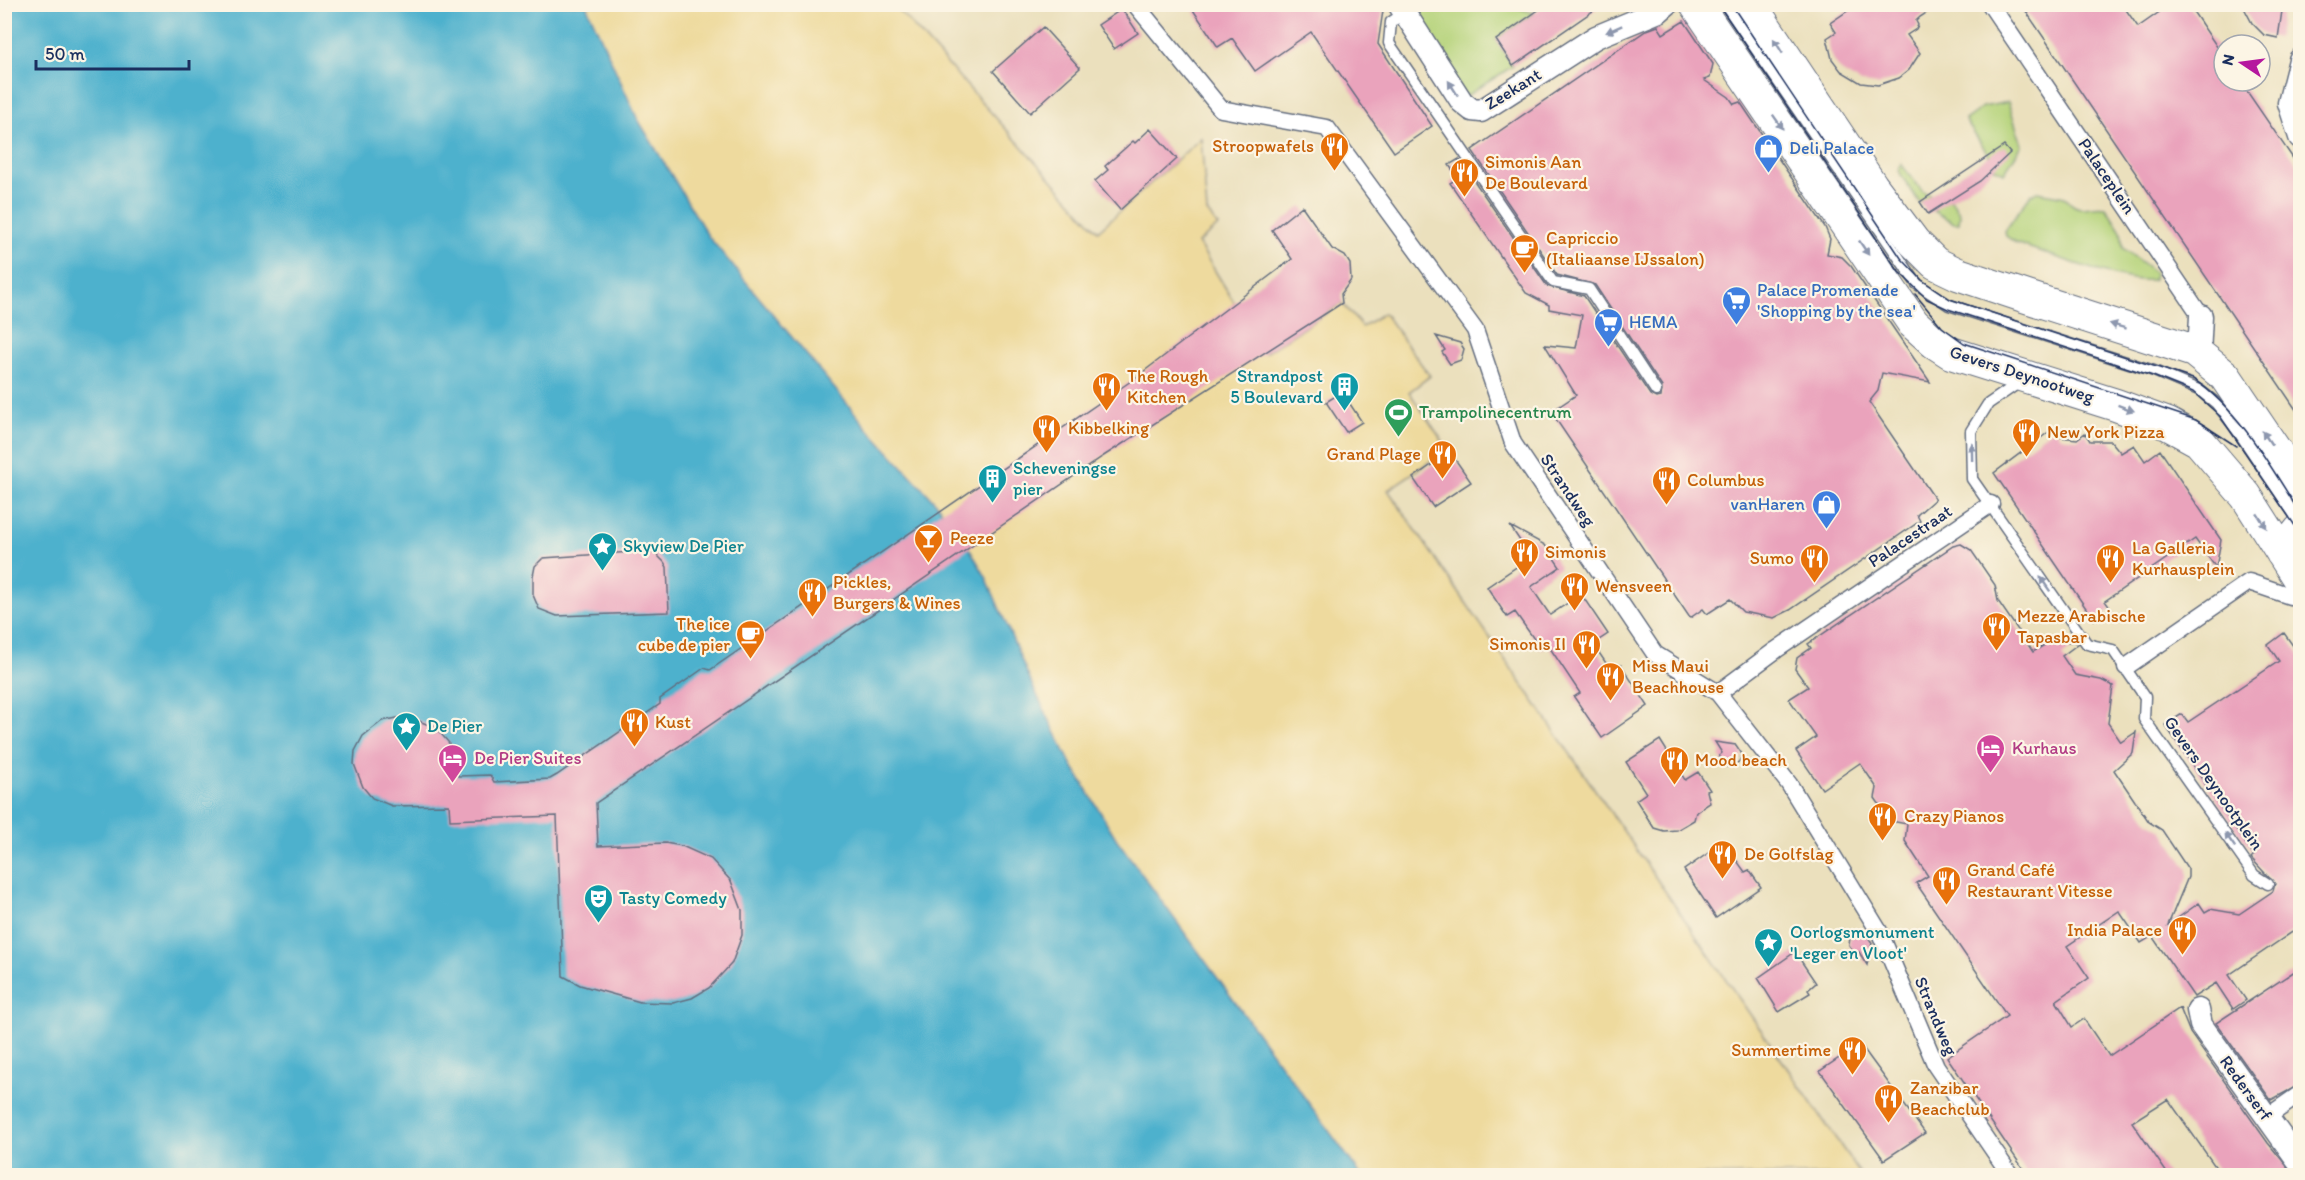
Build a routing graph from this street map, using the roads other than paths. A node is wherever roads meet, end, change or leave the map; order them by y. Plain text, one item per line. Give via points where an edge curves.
1 (1135, 4) edge
2 (1667, 4) edge
3 (1696, 4) edge
4 (1725, 4) edge
5 (1750, 4) edge
6 (1990, 4) edge
7 (1402, 9) edge
8 (2300, 61) edge
9 (2301, 136) edge
10 (2201, 316) joint
11 (2199, 355) junction
12 (2031, 378) junction
13 (1656, 391) dead end
14 (2301, 487) edge
15 (1991, 504) junction
16 (2301, 523) edge
17 (2294, 543) edge
18 (2295, 588) edge
19 (2126, 666) junction
20 (1718, 693) junction
21 (2268, 884) dead end
22 (2198, 1010) dead end
23 (2301, 1094) edge
24 (2267, 1117) junction
25 (2301, 1163) edge
26 (2011, 1176) edge

1 - 20 street, Strandweg via 1221,109 1327,128 1475,330 1513,443 1655,654
2 -> 7 street, Zeekant via 1596,37 1481,111 1462,102
3 -> 12 main road, Gevers Deynootweg via 1913,323 1951,353
4 - 16 lane via 1917,284 1949,305 2154,370 2201,391 2240,434
11 -> 5 main road via 1935,263 1872,186
6 - 10 street, Palaceplein
7 - 13 lane via 1391,22 1389,43 1553,282 1588,289
8 - 9 street via 2289,103
10 - 11 street, Palaceplein
14 -> 11 main road via 2225,376
15 -> 12 lane via 1972,479 1971,431 1988,404 2015,384
12 -> 17 main road, Gevers Deynootweg via 2158,420 2199,441 2246,496
19 -> 15 lane, Gevers Deynootplein via 2114,650 2087,644
15 - 20 street, Palacestraat
17 - 18 main road, Gevers Deynootweg
18 - 19 street via 2249,582
21 -> 19 lane, Gevers Deynootplein via 2254,875 2144,719 2145,697
20 - 26 street, Strandweg via 1789,784 1880,933 1936,1066
22 - 24 street, Rederserf via 2201,1025
23 - 24 street
24 - 25 street, Rederserf

